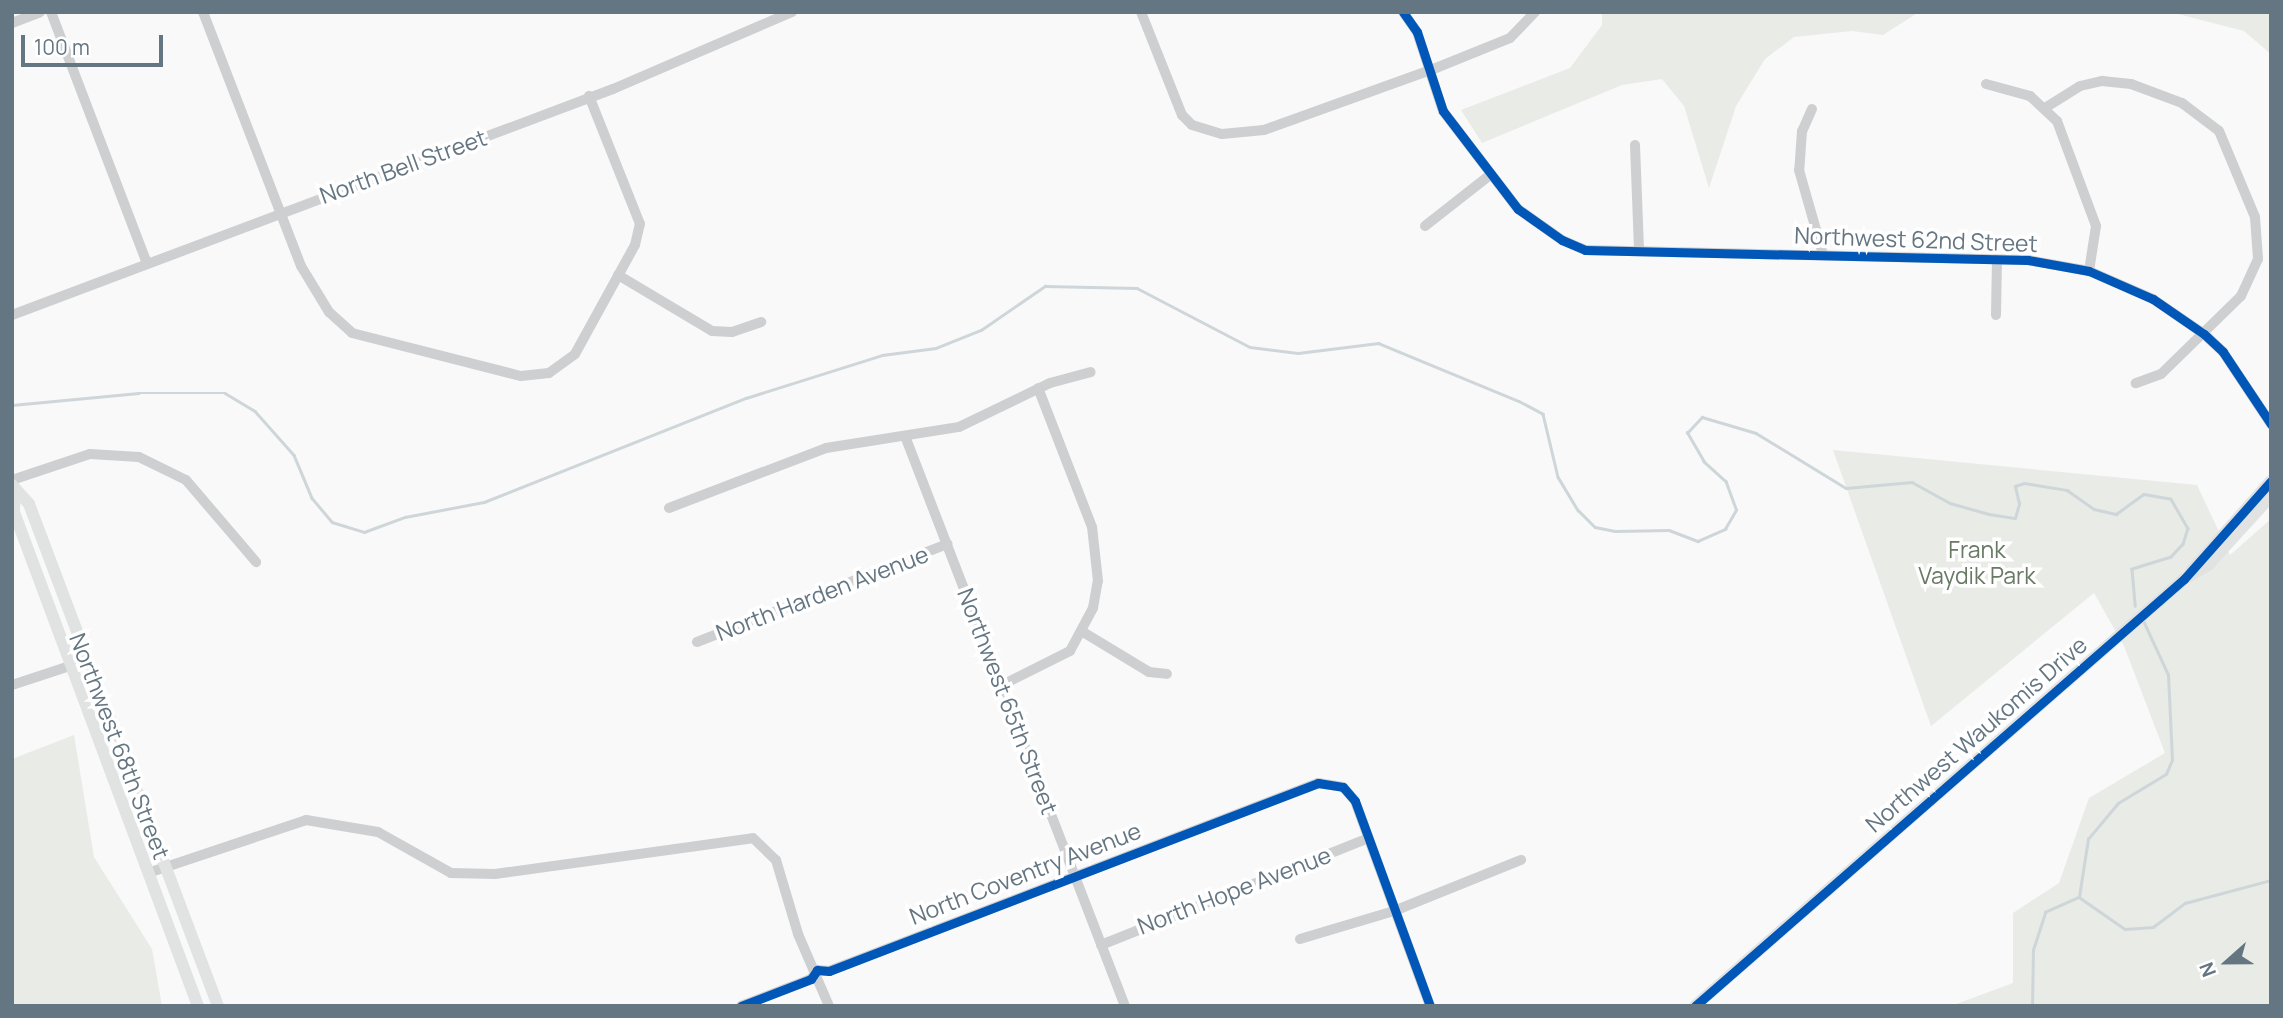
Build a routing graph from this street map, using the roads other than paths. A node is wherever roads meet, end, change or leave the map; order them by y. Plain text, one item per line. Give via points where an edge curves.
1 (40, 12) edge
2 (51, 12) edge
3 (203, 12) edge
4 (792, 12) edge
5 (1141, 12) edge
6 (1403, 12) edge
7 (1535, 12) edge
8 (12, 23) edge
9 (1431, 70) junction
10 (1986, 84) dead end
11 (589, 96) junction
12 (2045, 108) junction
13 (1812, 109) dead end
14 (1635, 145) dead end
15 (1490, 176) junction
16 (280, 212) junction
17 (1425, 226) dead end
18 (1639, 250) junction
19 (1823, 254) junction
20 (1997, 260) junction
21 (147, 263) junction
22 (2089, 271) junction
23 (618, 275) junction
24 (12, 315) edge
25 (1996, 315) dead end
26 (761, 322) dead end
27 (2204, 334) junction
28 (1091, 372) dead end
29 (2136, 383) dead end
30 (1038, 388) junction
31 (2270, 422) edge
32 (905, 436) junction
33 (2271, 481) edge
34 (13, 485) edge
35 (2271, 496) edge
36 (669, 508) dead end
37 (947, 544) junction
38 (256, 562) dead end
39 (2184, 579) junction
40 (1083, 632) junction
41 (697, 642) dead end
42 (88, 660) junction
43 (70, 665) junction
44 (1167, 674) dead end
45 (12, 685) edge
46 (1002, 685) junction
47 (1368, 838) junction
48 (1521, 860) dead end
49 (166, 867) junction
50 (148, 873) junction
51 (1077, 877) junction
52 (1394, 911) junction
53 (1300, 939) dead end
54 (1101, 945) junction
55 (817, 970) junction
56 (198, 1006) edge
57 (218, 1006) edge
58 (741, 1006) edge
59 (829, 1006) edge
60 (1125, 1006) edge
61 (1430, 1006) edge
62 (1695, 1006) edge

1 - 8 street
2 - 21 street
3 - 16 street
4 - 11 street, North Bell Street
5 - 9 street via 1182,115 1222,134 1264,130
6 - 9 street
7 - 9 street via 1510,38
9 - 15 street via 1443,111
10 - 12 street via 2030,96
11 - 16 street, North Bell Street
11 - 23 street via 640,224
12 - 22 street via 2067,140 2091,206 2096,245
12 - 27 street via 2080,86 2131,84 2182,103 2219,131 2255,216 2258,259 2241,296
13 - 19 street via 1802,131 1800,170
14 - 18 street via 1640,172
15 - 17 street
15 - 18 street, Northwest 62nd Street via 1540,228 1585,250
16 - 21 street, North Bell Street
16 - 23 street via 315,294 352,333 521,376 549,373 575,354
18 - 19 street, Northwest 62nd Street
19 - 20 street, Northwest 62nd Street
20 - 22 street, Northwest 62nd Street
20 - 25 street, Northwest 62nd Street
21 - 24 street, North Bell Street
22 - 27 street, Northwest 62nd Street via 2153,299
23 - 26 street via 712,331 732,332
27 - 29 street via 2161,374
27 - 31 street, Northwest 62nd Street via 2223,352
28 - 30 street
30 - 32 street via 959,427
30 - 40 street via 1096,540 1098,581
32 - 36 street via 826,448
32 - 37 street, Northwest 65th Street
33 - 39 main road, Northwest Waukomis Drive
34 - 38 street via 90,454 139,457 186,480
34 - 42 main road, Northwest 68th Street via 29,504
34 - 43 main road, Northwest 68th Street via 14,512
35 - 39 main road, Northwest Waukomis Drive via 2224,549
37 - 41 street, North Harden Avenue
37 - 46 street, Northwest 65th Street
39 - 62 main road, Northwest Waukomis Drive
40 - 44 street via 1149,672
40 - 46 street via 1070,651
42 - 43 street
42 - 49 main road, Northwest 68th Street
43 - 45 street
43 - 50 main road, Northwest 68th Street
46 - 51 street, Northwest 65th Street
47 - 51 street, North Coventry Avenue via 1355,801 1343,787 1327,783 1301,786
47 - 52 street
47 - 54 street, North Hope Avenue
48 - 52 street
49 - 50 street
49 - 55 street via 306,820 378,832 451,873 495,874 710,841 762,842 776,860 797,934
49 - 57 main road, Northwest 68th Street
50 - 56 main road, Northwest 68th Street
51 - 54 street, Northwest 65th Street
51 - 55 street, North Coventry Avenue via 829,971
52 - 53 street
52 - 61 street
54 - 60 street, Northwest 65th Street
55 - 58 street, North Coventry Avenue via 811,979
55 - 59 street

